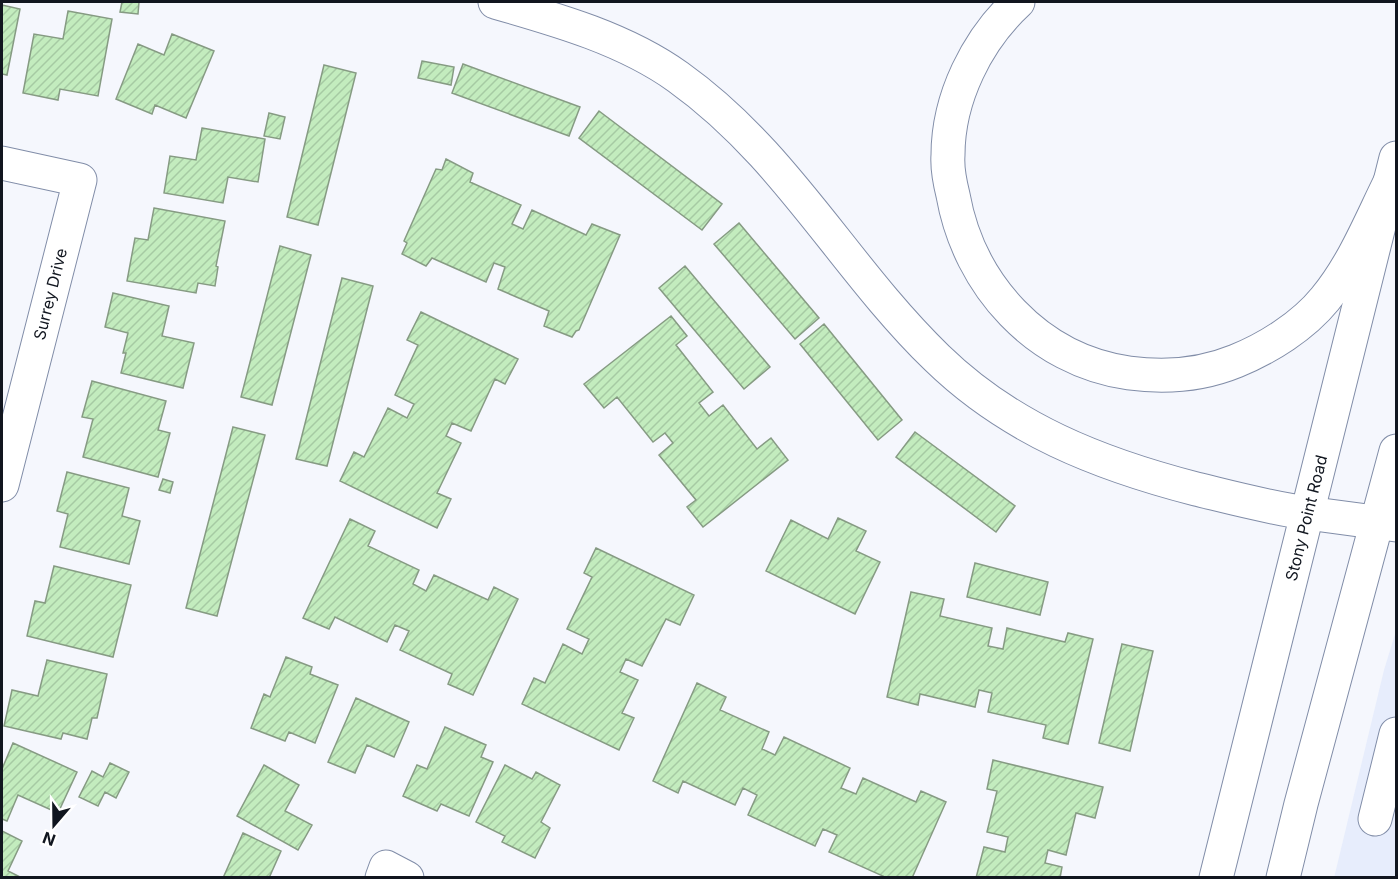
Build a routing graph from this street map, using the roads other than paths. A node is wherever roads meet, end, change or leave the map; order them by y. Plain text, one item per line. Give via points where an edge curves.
1 (495, 2) edge
2 (1018, 2) edge
3 (2, 163) edge
4 (1394, 169) edge
5 (1396, 451) edge
6 (2, 484) edge
7 (1307, 513) junction
8 (1387, 524) edge
9 (1396, 734) edge
10 (1375, 819) dead end
11 (382, 878) edge
12 (407, 878) edge
13 (1216, 878) edge
14 (1283, 878) edge

1 - 7 main road via 617,43 677,76 708,100 763,151 868,281 938,359 1037,431 1108,463 1251,503
2 - 4 main road via 987,37 959,94 947,155 951,188 971,257 990,288 1017,318 1077,359 1114,371 1159,376 1210,370 1250,355 1303,321 1324,300 1344,272
3 - 6 main road, Surrey Drive via 80,180
4 - 7 main road, Stony Point Road
5 - 8 main road
7 - 8 main road
7 - 13 main road, Stony Point Road
8 - 14 main road
9 - 10 main road
11 - 12 main road via 387,867

